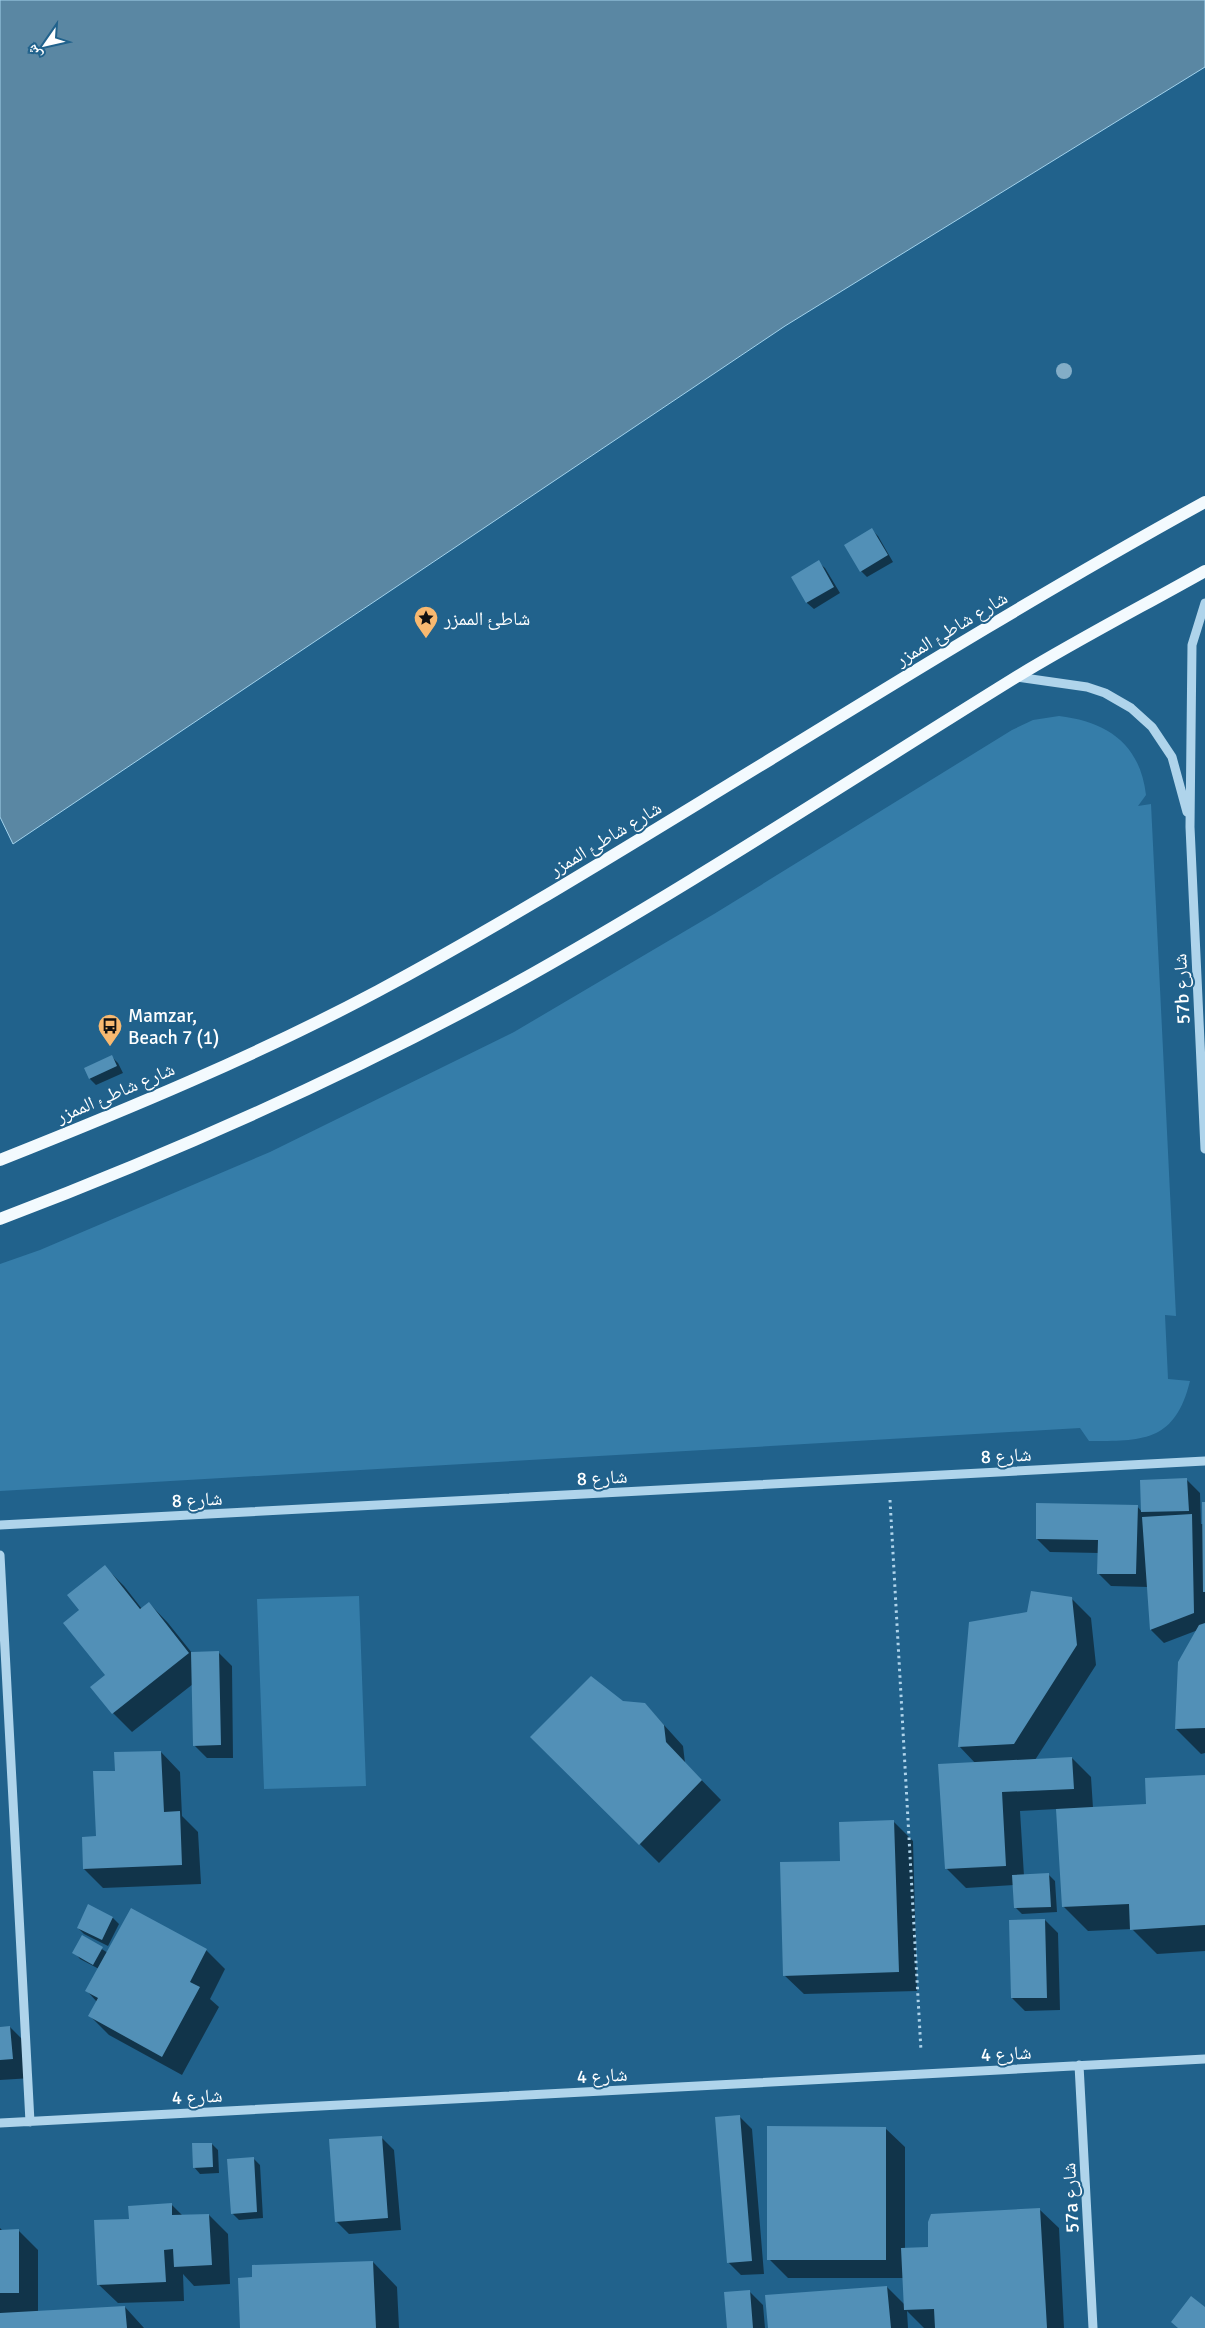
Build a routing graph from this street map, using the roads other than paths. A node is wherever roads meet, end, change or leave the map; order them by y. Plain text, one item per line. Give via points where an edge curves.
1 (1205, 502) edge
2 (1205, 572) edge
3 (1205, 603) edge
4 (1016, 677) junction
5 (1190, 827) junction
6 (1205, 1149) edge
7 (0, 1160) edge
8 (0, 1219) edge
9 (1205, 1461) edge
10 (0, 1525) edge
11 (0, 1555) edge
12 (1205, 2058) edge
13 (1079, 2065) junction
14 (30, 2122) junction
15 (0, 2123) edge
16 (1094, 2328) edge

1 - 7 main road, شارع شاطئ الممزر via 1095,563 588,871 377,991 272,1044 133,1107
2 - 4 main road
3 - 5 street, 57b شارع via 1192,645
4 - 5 street, 57b شارع via 1087,687 1131,708 1152,727 1172,757
4 - 8 main road via 652,904 507,988 389,1050 250,1114 133,1166
5 - 6 street, 57b شارع
9 - 10 street, شارع 8
11 - 14 street
12 - 13 street, شارع 4
13 - 14 street, شارع 4
13 - 16 street, 57a شارع
14 - 15 street, شارع 4

